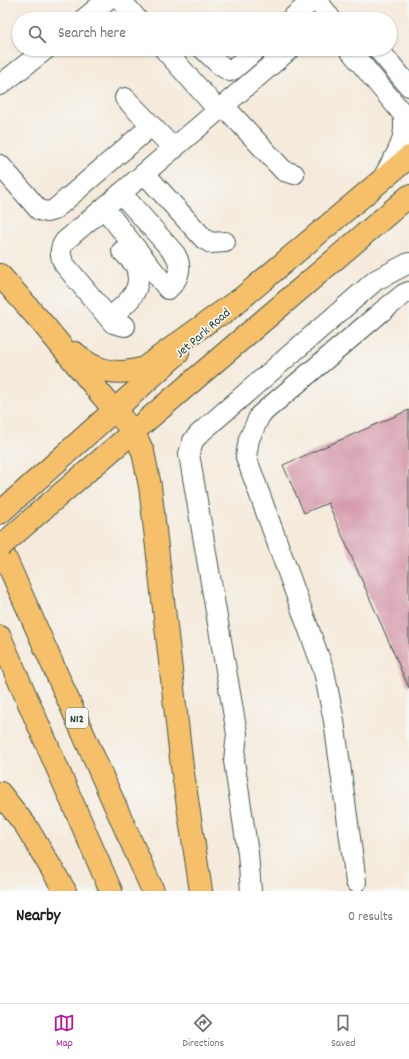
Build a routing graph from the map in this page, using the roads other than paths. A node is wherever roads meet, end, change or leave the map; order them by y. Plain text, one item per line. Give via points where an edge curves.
1 (107, 0) edge
2 (120, 0) edge
3 (313, 0) edge
4 (317, 0) edge
5 (92, 12) edge
6 (131, 12) edge
7 (299, 12) edge
8 (326, 12) edge
9 (37, 56) edge
10 (177, 56) edge
11 (211, 56) edge
12 (249, 56) edge
13 (282, 56) edge
14 (355, 56) edge
15 (384, 56) edge
16 (0, 85) edge
17 (409, 86) edge
18 (125, 98) dead end
19 (221, 108) junction
20 (151, 126) junction
21 (174, 149) junction
22 (409, 157) edge
23 (0, 165) edge
24 (145, 174) junction
25 (294, 174) dead end
26 (381, 181) junction
27 (121, 193) junction
28 (409, 196) edge
29 (107, 210) junction
30 (225, 242) dead end
31 (409, 263) edge
32 (0, 274) edge
33 (409, 292) edge
34 (237, 301) junction
35 (409, 309) edge
36 (380, 313) junction
37 (43, 324) junction
38 (114, 410) junction
39 (134, 432) junction
40 (0, 513) edge
41 (0, 546) edge
42 (0, 637) edge
43 (0, 793) edge
44 (356, 882) dead end
45 (65, 891) edge
46 (111, 891) edge
47 (153, 891) edge
48 (201, 891) edge
49 (251, 891) edge

1 - 5 lane
2 - 6 lane
3 - 7 lane
4 - 8 lane
9 - 16 lane
10 - 19 lane
11 - 12 lane via 230,71
13 - 19 lane
14 - 26 lane via 403,114 405,124 402,144
15 - 17 lane
18 - 20 lane
19 - 21 lane
19 - 25 lane via 284,171
20 - 21 lane
20 - 23 lane via 54,210 47,212 39,210
21 - 24 lane
22 - 26 main road, Jet Park Road
24 - 27 lane
24 - 30 lane via 204,239 211,243
26 - 34 main road, Jet Park Road
27 - 29 lane
27 - 29 lane via 178,260 177,278 168,289
28 - 39 main road
29 - 29 lane via 65,241 60,254 64,264 117,322 135,293 138,279 135,265 110,238
31 - 49 lane via 376,280 199,434 189,454 237,734 234,761
32 - 37 main road
33 - 36 lane
34 - 37 main road via 144,368 130,372 98,369 81,359
34 - 38 main road, Jet Park Road
35 - 36 lane
36 - 44 lane via 260,415 249,439 246,457 324,671 334,721
37 - 38 main road
38 - 39 main road
38 - 40 main road, Jet Park Road
39 - 41 main road, bridge
39 - 48 main road via 143,452 150,486 182,767
41 - 47 main road, N12
42 - 46 main road
43 - 45 main road via 26,826

